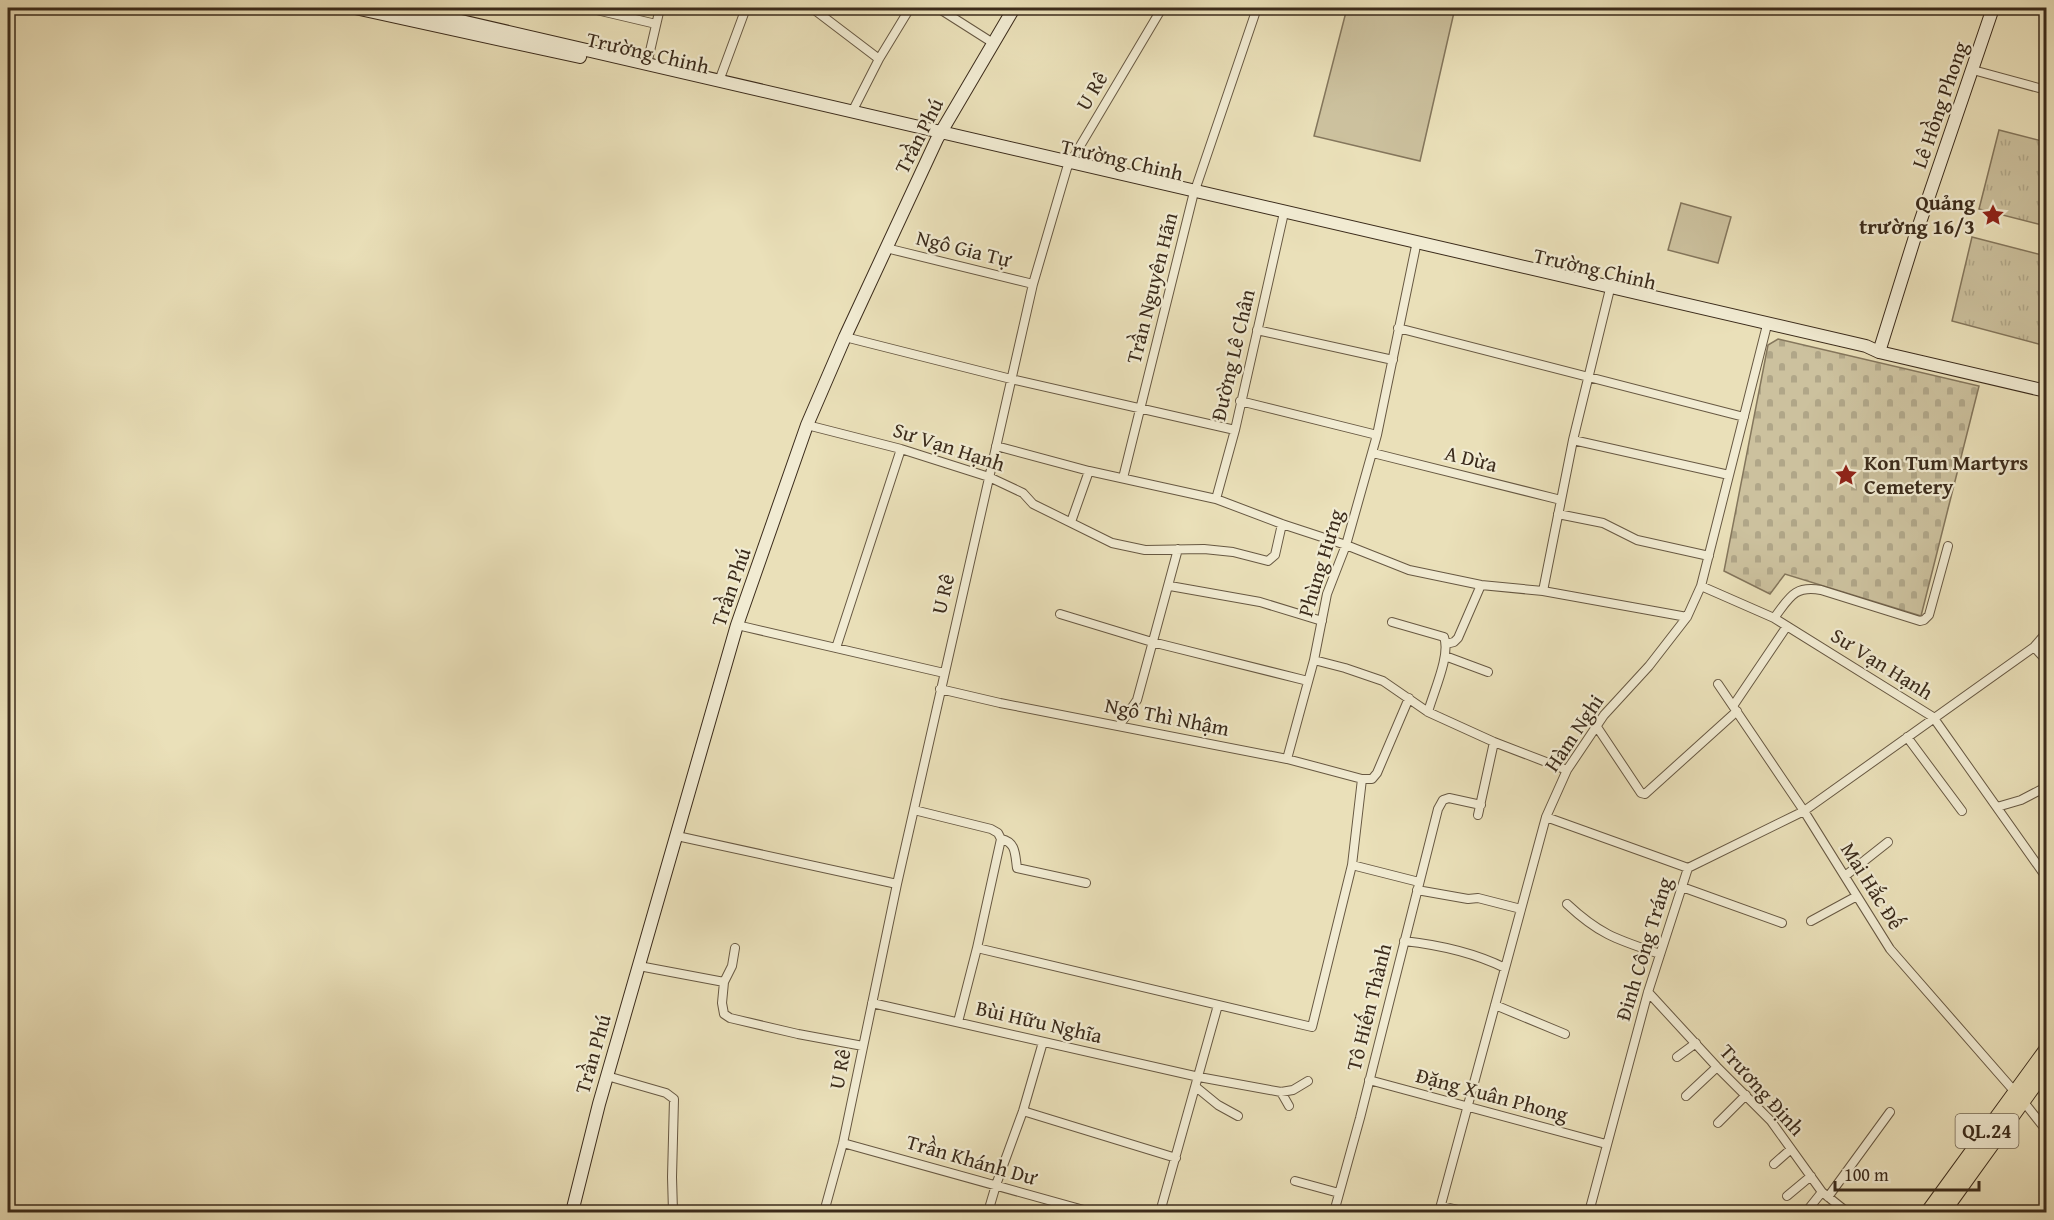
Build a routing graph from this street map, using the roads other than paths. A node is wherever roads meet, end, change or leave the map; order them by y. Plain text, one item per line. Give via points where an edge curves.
1 (355, 8) edge
2 (405, 8) edge
3 (588, 8) edge
4 (660, 8) edge
5 (746, 8) edge
6 (812, 8) edge
7 (910, 8) edge
8 (938, 8) edge
9 (1014, 8) edge
10 (1162, 8) edge
11 (1257, 8) edge
12 (1993, 8) edge
13 (380, 10) edge
14 (656, 24) junction
15 (993, 43) junction
16 (879, 59) junction
17 (647, 64) junction
18 (1973, 70) junction
19 (719, 81) junction
20 (2046, 90) edge
21 (852, 112) junction
22 (939, 135) junction
23 (1069, 165) junction
24 (1194, 193) junction
25 (1283, 217) junction
26 (1417, 244) junction
27 (886, 248) junction
28 (1033, 284) junction
29 (1609, 293) junction
30 (1398, 328) junction
31 (1766, 328) junction
32 (1257, 330) junction
33 (845, 338) junction
34 (1879, 352) junction
35 (1392, 360) junction
36 (1587, 377) junction
37 (1011, 379) junction
38 (2046, 391) edge
39 (1240, 401) junction
40 (1142, 409) junction
41 (1744, 417) junction
42 (807, 425) junction
43 (1235, 430) junction
44 (1377, 435) junction
45 (1573, 440) junction
46 (996, 446) junction
47 (901, 449) junction
48 (1372, 453) junction
49 (1089, 471) junction
50 (1729, 474) junction
51 (989, 477) junction
52 (1124, 478) junction
53 (1216, 499) junction
54 (1561, 500) junction
55 (1558, 514) junction
56 (1071, 522) junction
57 (1282, 524) junction
58 (1346, 545) junction
59 (1948, 546) dead end
60 (1178, 549) junction
61 (1709, 556) junction
62 (1481, 585) junction
63 (1170, 586) junction
64 (1701, 586) junction
65 (1543, 591) junction
66 (1060, 614) dead end
67 (1687, 617) junction
68 (1774, 618) junction
69 (1322, 621) junction
70 (1392, 622) dead end
71 (737, 625) junction
72 (1787, 626) junction
73 (2046, 633) edge
74 (1152, 642) junction
75 (1446, 644) junction
76 (2034, 647) junction
77 (836, 648) junction
78 (1445, 656) junction
79 (1314, 660) junction
80 (2046, 660) edge
81 (1488, 672) dead end
82 (944, 673) junction
83 (1308, 681) junction
84 (1718, 684) dead end
85 (940, 688) junction
86 (1410, 698) junction
87 (1735, 709) junction
88 (1428, 712) junction
89 (1933, 717) junction
90 (1119, 726) junction
91 (1597, 727) junction
92 (1907, 737) junction
93 (1494, 742) junction
94 (1287, 759) junction
95 (1567, 770) junction
96 (1362, 780) junction
97 (2046, 787) edge
98 (1481, 805) junction
99 (1997, 807) junction
100 (914, 810) junction
101 (1804, 811) junction
102 (1962, 812) dead end
103 (1478, 815) dead end
104 (1546, 817) junction
105 (676, 836) junction
106 (1000, 839) junction
107 (1888, 842) dead end
108 (1352, 864) junction
109 (1688, 868) junction
110 (1845, 876) junction
111 (2046, 877) edge
112 (1086, 883) dead end
113 (897, 884) junction
114 (1418, 886) junction
115 (1682, 887) junction
116 (1857, 896) junction
117 (1567, 904) dead end
118 (1521, 909) junction
119 (1811, 921) dead end
120 (1782, 923) dead end
121 (1404, 941) junction
122 (735, 948) dead end
123 (977, 948) junction
124 (1660, 954) junction
125 (639, 966) junction
126 (1505, 968) junction
127 (724, 982) junction
128 (1648, 992) junction
129 (872, 1002) junction
130 (1218, 1005) junction
131 (1495, 1005) junction
132 (957, 1022) junction
133 (1565, 1034) dead end
134 (1043, 1041) junction
135 (1696, 1043) junction
136 (863, 1046) junction
137 (2046, 1050) edge
138 (1677, 1057) dead end
139 (1717, 1067) junction
140 (2046, 1069) edge
141 (607, 1076) junction
142 (1199, 1077) junction
143 (1369, 1080) junction
144 (1308, 1081) dead end
145 (1196, 1087) junction
146 (1281, 1092) junction
147 (1746, 1095) junction
148 (1686, 1096) dead end
149 (2019, 1096) junction
150 (1289, 1106) dead end
151 (1467, 1106) junction
152 (1023, 1111) junction
153 (1890, 1112) dead end
154 (1238, 1116) dead end
155 (1718, 1123) dead end
156 (2046, 1130) edge
157 (843, 1143) junction
158 (1606, 1144) junction
159 (1791, 1149) junction
160 (1176, 1158) junction
161 (1774, 1164) dead end
162 (1811, 1176) junction
163 (1296, 1181) dead end
164 (996, 1185) junction
165 (1339, 1193) junction
166 (1825, 1194) junction
167 (1787, 1196) dead end
168 (1440, 1209) edge
169 (572, 1212) edge
170 (673, 1212) edge
171 (824, 1212) edge
172 (988, 1212) edge
173 (1091, 1212) edge
174 (1160, 1212) edge
175 (1334, 1212) edge
176 (1467, 1212) edge
177 (1589, 1212) edge
178 (1806, 1212) edge
179 (1847, 1212) edge
180 (1928, 1212) edge
181 (1943, 1212) edge

1 - 13 street, Trường Chinh
2 - 17 street, Trường Chinh
3 - 14 street
4 - 14 street
5 - 19 street
6 - 16 street
7 - 16 street
8 - 15 street
9 - 15 street, Trần Phú
10 - 23 street, U Rê
11 - 24 street, Trần Nguyên Hãn
12 - 18 street, Lê Hồng Phong
13 - 22 street, Trường Chinh
14 - 17 street
15 - 22 street, Trần Phú
16 - 21 street
17 - 19 street, Trường Chinh
18 - 20 street
18 - 34 street, Lê Hồng Phong
19 - 21 street, Trường Chinh
21 - 22 street, Trường Chinh
22 - 23 street, Trường Chinh
22 - 27 street, Trần Phú
23 - 24 street, Trường Chinh
23 - 28 street, U Rê
24 - 25 street, Trường Chinh
24 - 26 street, Trường Chinh
24 - 40 street, Trần Nguyên Hãn
25 - 26 street, Trường Chinh
25 - 32 street, Đường Lê Chân
26 - 29 street, Trường Chinh
26 - 30 street, Phùng Hưng
26 - 34 street, Trường Chinh
27 - 28 street, Ngô Gia Tự
27 - 33 street, Trần Phú
28 - 37 street, U Rê
29 - 31 street, Trường Chinh
29 - 36 street
30 - 35 street, Phùng Hưng
30 - 36 street
31 - 34 street, Trường Chinh via 1864,353
31 - 41 street, Hàm Nghi
32 - 35 street
32 - 39 street, Đường Lê Chân
33 - 37 street
33 - 42 street, Trần Phú
34 - 38 street, Trường Chinh
35 - 44 street, Phùng Hưng
36 - 41 street
36 - 45 street
37 - 40 street
37 - 46 street, U Rê
39 - 43 street, Đường Lê Chân
39 - 44 street
40 - 43 street
40 - 52 street, Trần Nguyên Hãn
41 - 50 street, Hàm Nghi
42 - 47 street, Sư Vạn Hạnh
42 - 71 street, Trần Phú
43 - 53 street, Đường Lê Chân
44 - 48 street, Phùng Hưng
45 - 50 street
45 - 54 street
46 - 49 street
46 - 51 street, U Rê
47 - 51 street, Sư Vạn Hạnh
47 - 77 street
48 - 54 street, A Dừa
48 - 58 street, Phùng Hưng
49 - 52 street
49 - 56 street
50 - 61 street, Hàm Nghi
51 - 56 street, Sư Vạn Hạnh
51 - 82 street, U Rê
52 - 53 street
53 - 57 street
54 - 55 street
55 - 61 street via 1603,523 1637,540
55 - 65 street
56 - 60 street, Sư Vạn Hạnh via 1112,543 1145,550
57 - 58 street
57 - 60 street, Sư Vạn Hạnh via 1275,555 1268,561 1233,552
58 - 62 street via 1409,570
58 - 69 street, Phùng Hưng via 1327,594
59 - 68 street via 1929,615 1924,620 1807,588 1795,592
60 - 63 street
61 - 64 street, Hàm Nghi
62 - 65 street
62 - 75 street via 1458,638
63 - 69 street via 1260,602
63 - 74 street
64 - 67 street, Hàm Nghi
64 - 68 street, Sư Vạn Hạnh
65 - 67 street
66 - 74 street
67 - 91 street, Hàm Nghi
68 - 72 street, Sư Vạn Hạnh
69 - 79 street, Phùng Hưng
70 - 75 street via 1444,637
71 - 77 street
71 - 105 street, Trần Phú
72 - 87 street
72 - 89 street, Sư Vạn Hạnh
73 - 76 street, Đinh Công Tráng
74 - 83 street
74 - 90 street via 1137,700
75 - 78 street
76 - 80 street
76 - 89 street, Đinh Công Tráng
77 - 82 street
78 - 81 street
78 - 88 street
79 - 83 street
79 - 86 street via 1383,681
82 - 85 street, U Rê
83 - 94 street
84 - 87 street, Mai Hắc Đế
85 - 90 street, Ngô Thì Nhậm
85 - 100 street, U Rê
86 - 88 street
86 - 96 street via 1377,773 1372,779
87 - 91 street via 1645,794
87 - 101 street, Mai Hắc Đế
88 - 93 street
89 - 92 street, Đinh Công Tráng
89 - 99 street, Sư Vạn Hạnh
90 - 94 street, Ngô Thì Nhậm
91 - 95 street, Hàm Nghi
92 - 101 street, Đinh Công Tráng
92 - 102 street
93 - 95 street
93 - 98 street
94 - 96 street, Ngô Thì Nhậm
95 - 104 street, Hàm Nghi
96 - 108 street
97 - 99 street via 2021,801
98 - 103 street
98 - 114 street, Tô Hiến Thành via 1443,800
99 - 111 street, Sư Vạn Hạnh
100 - 106 street via 992,829
100 - 113 street, U Rê
101 - 109 street, Đinh Công Tráng
101 - 110 street, Mai Hắc Đế
104 - 109 street
104 - 118 street, Hàm Nghi
105 - 113 street
105 - 125 street, Trần Phú
106 - 112 street via 1014,847 1017,868
106 - 123 street
107 - 110 street
108 - 114 street
108 - 130 street via 1312,1027
109 - 115 street, Đinh Công Tráng
110 - 116 street, Mai Hắc Đế
113 - 129 street, U Rê
114 - 118 street
114 - 121 street, Tô Hiến Thành
115 - 120 street
115 - 124 street, Đinh Công Tráng
116 - 119 street
116 - 149 street, Mai Hắc Đế via 1890,949
117 - 124 street via 1604,934
118 - 126 street, Hàm Nghi
121 - 126 street via 1478,955
121 - 143 street, Tô Hiến Thành
122 - 127 street
123 - 130 street
123 - 132 street
124 - 128 street, Đinh Công Tráng
125 - 127 street
125 - 141 street, Trần Phú
126 - 131 street, Hàm Nghi
127 - 136 street via 722,1003 724,1014 730,1018
128 - 135 street, Trương Định
128 - 158 street, Đinh Công Tráng
129 - 132 street, Bùi Hữu Nghĩa
129 - 136 street, U Rê
130 - 142 street
131 - 133 street
131 - 151 street, Hàm Nghi
132 - 134 street, Bùi Hữu Nghĩa
134 - 142 street, Bùi Hữu Nghĩa
134 - 152 street
135 - 138 street
135 - 139 street, Trương Định
136 - 157 street, U Rê
137 - 149 main road, QL.24
139 - 147 street, Trương Định
139 - 148 street
140 - 149 main road, QL.24
141 - 169 street, Trần Phú
141 - 170 street via 674,1099
142 - 145 street
142 - 146 street, Bùi Hữu Nghĩa
143 - 151 street, Đặng Xuân Phong
143 - 165 street, Tô Hiến Thành
144 - 146 street
145 - 154 street
145 - 160 street
146 - 150 street
147 - 155 street
147 - 159 street, Trương Định
149 - 156 street, Mai Hắc Đế
149 - 180 main road, QL.24
149 - 181 main road, QL.24
151 - 158 street, Đặng Xuân Phong
151 - 168 street, Hàm Nghi
152 - 160 street
152 - 164 street
153 - 166 street
157 - 164 street, Trần Khánh Dư
157 - 171 street, U Rê
158 - 177 street, Đinh Công Tráng
159 - 161 street
159 - 162 street, Trương Định
160 - 174 street
162 - 166 street, Trương Định
162 - 167 street
163 - 165 street
164 - 172 street
164 - 173 street, Trần Khánh Dư
165 - 175 street, Tô Hiến Thành
166 - 178 street
166 - 179 street, Trương Định
168 - 176 street

